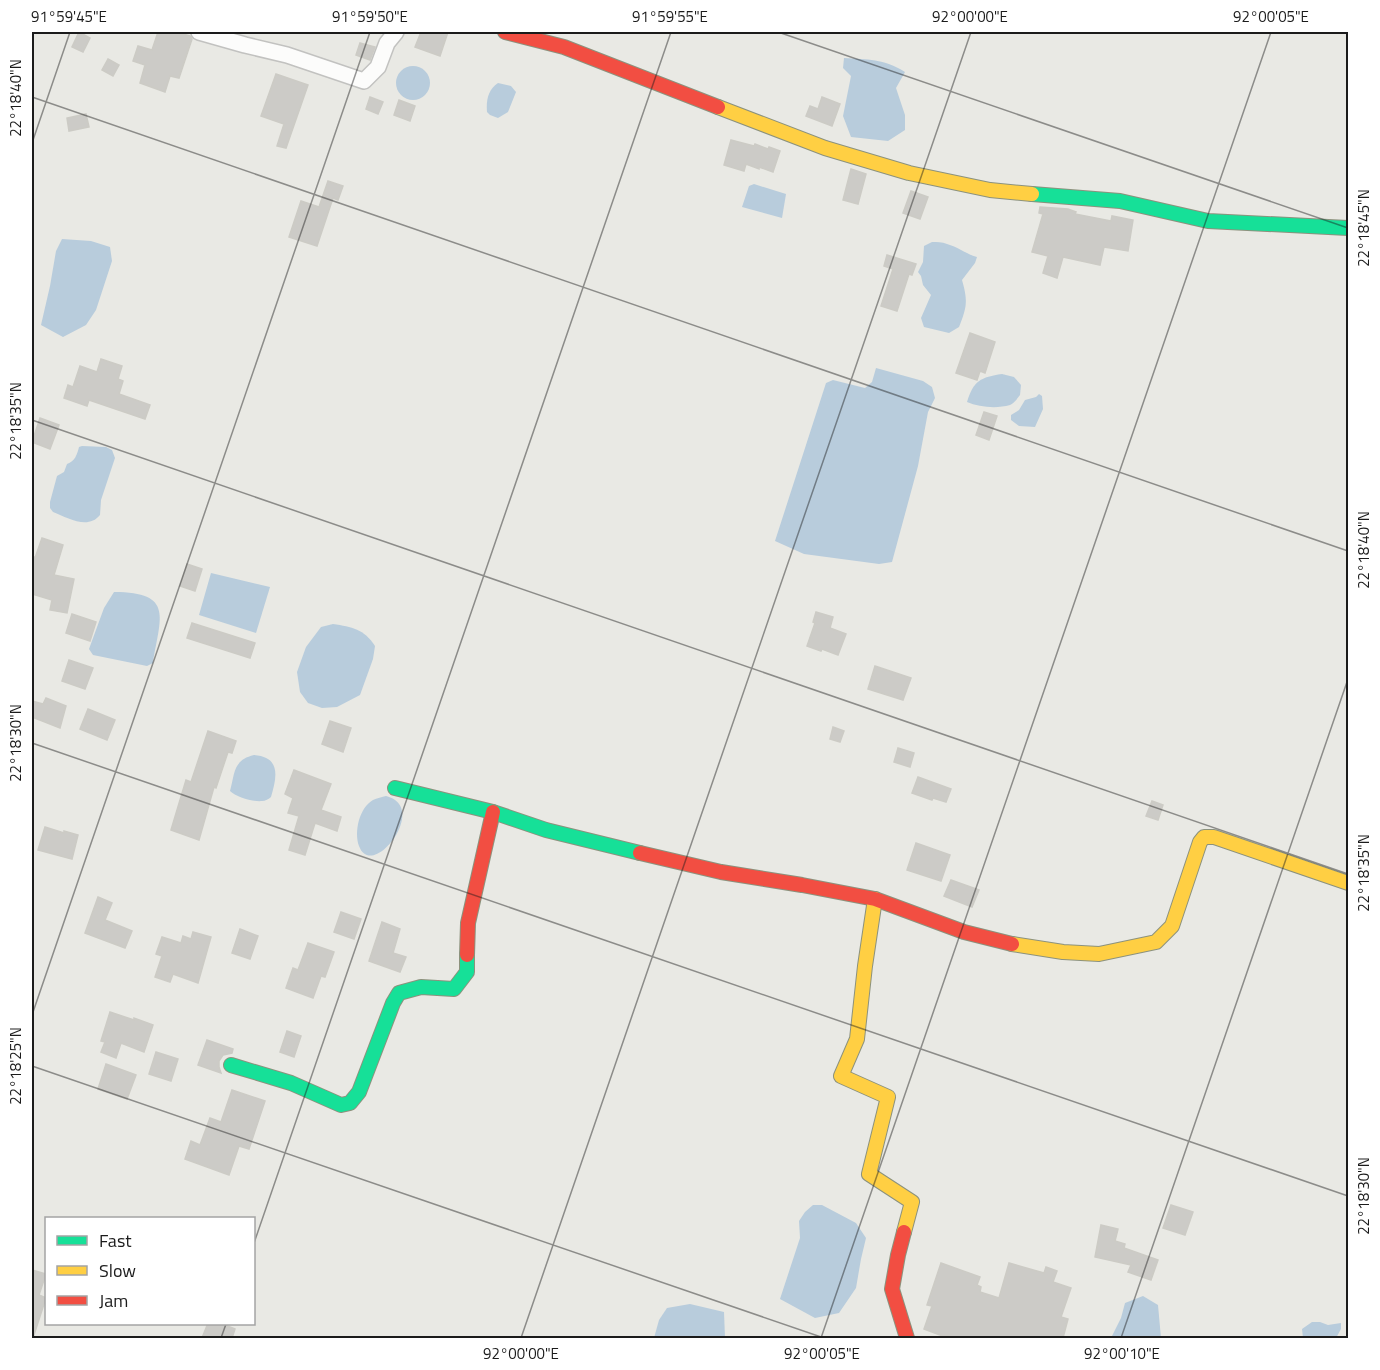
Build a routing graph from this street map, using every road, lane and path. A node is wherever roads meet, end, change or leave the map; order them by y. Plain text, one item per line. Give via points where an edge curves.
1 (199, 32) edge
2 (396, 32) edge
3 (505, 32) edge
4 (1348, 228) edge
5 (394, 788) dead end
6 (493, 812) junction
7 (1348, 883) edge
8 (875, 899) junction
9 (231, 1065) dead end
10 (907, 1338) edge

1 - 2 street via 364,81 378,67 387,42
3 - 4 street via 564,47 825,148 909,173 990,190 1120,201 1208,221
5 - 6 street
6 - 8 street via 546,830 721,872
6 - 9 street via 468,923 467,972 454,989 421,987 399,993 359,1092 350,1104 341,1106 291,1083
7 - 8 street via 1214,837 1204,837 1172,926 1156,942 1099,954 1063,952 964,932
8 - 10 street via 857,1039 841,1076 888,1096 868,1174 912,1202 892,1289

